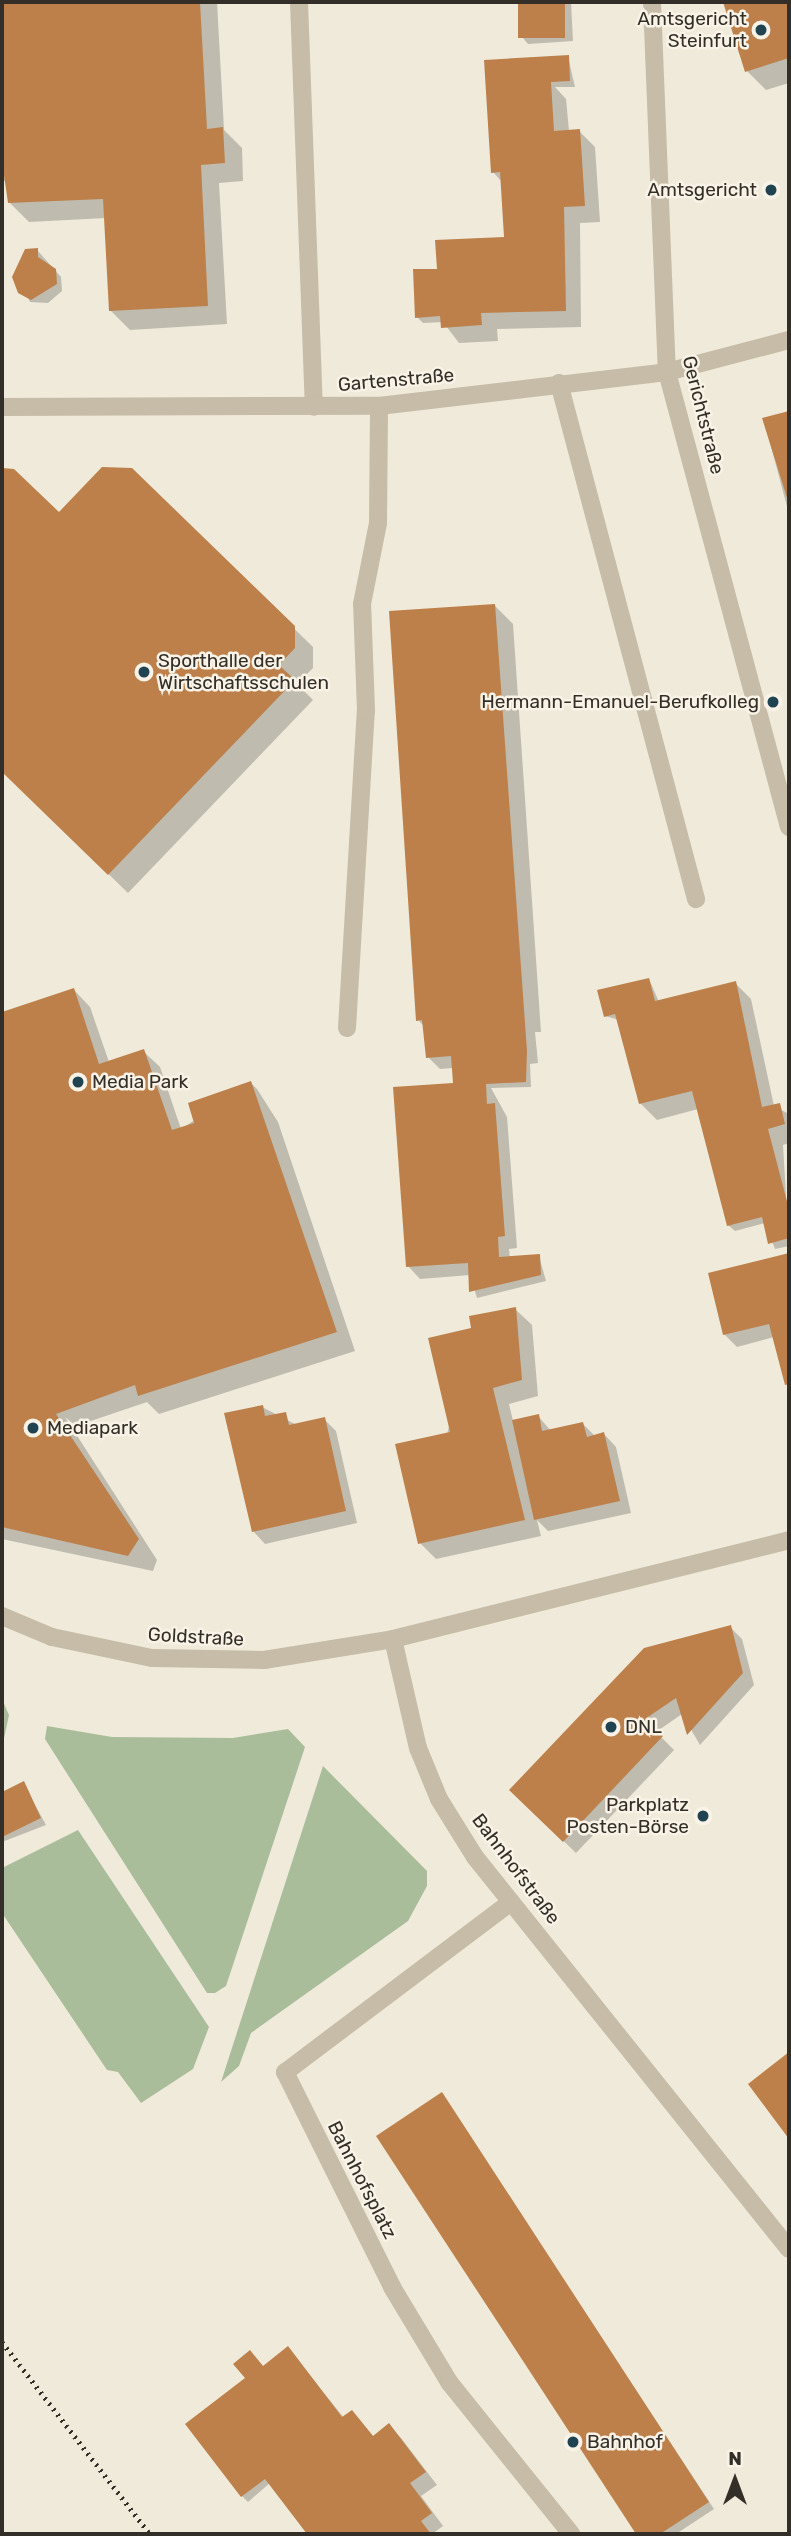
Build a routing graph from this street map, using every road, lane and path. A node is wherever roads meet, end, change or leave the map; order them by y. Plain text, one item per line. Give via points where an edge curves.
1 (299, 2) edge
2 (652, 2) edge
3 (789, 340) edge
4 (667, 372) junction
5 (559, 383) junction
6 (379, 406) junction
7 (2, 407) edge
8 (314, 407) junction
9 (789, 827) edge
10 (696, 899) dead end
11 (347, 1028) dead end
12 (789, 1540) edge
13 (2, 1616) edge
14 (393, 1639) junction
15 (511, 1902) junction
16 (789, 2249) edge
17 (571, 2534) edge

1 - 8 street
2 - 4 street, Gerichtstraße
3 - 4 street, Gartenstraße
4 - 5 street, Gartenstraße
4 - 9 street, Gerichtstraße
5 - 6 street, Gartenstraße
5 - 10 street
6 - 8 street, Gartenstraße
6 - 11 street via 379,510 362,604 366,710
7 - 8 street, Gartenstraße
12 - 14 street
13 - 14 street, Goldstraße via 52,1637 152,1658 209,1662
14 - 15 street, Bahnhofstraße via 418,1748 439,1799
15 - 16 street, Bahnhofstraße
15 - 17 street, Bahnhofsplatz via 285,2072 392,2287 449,2382

